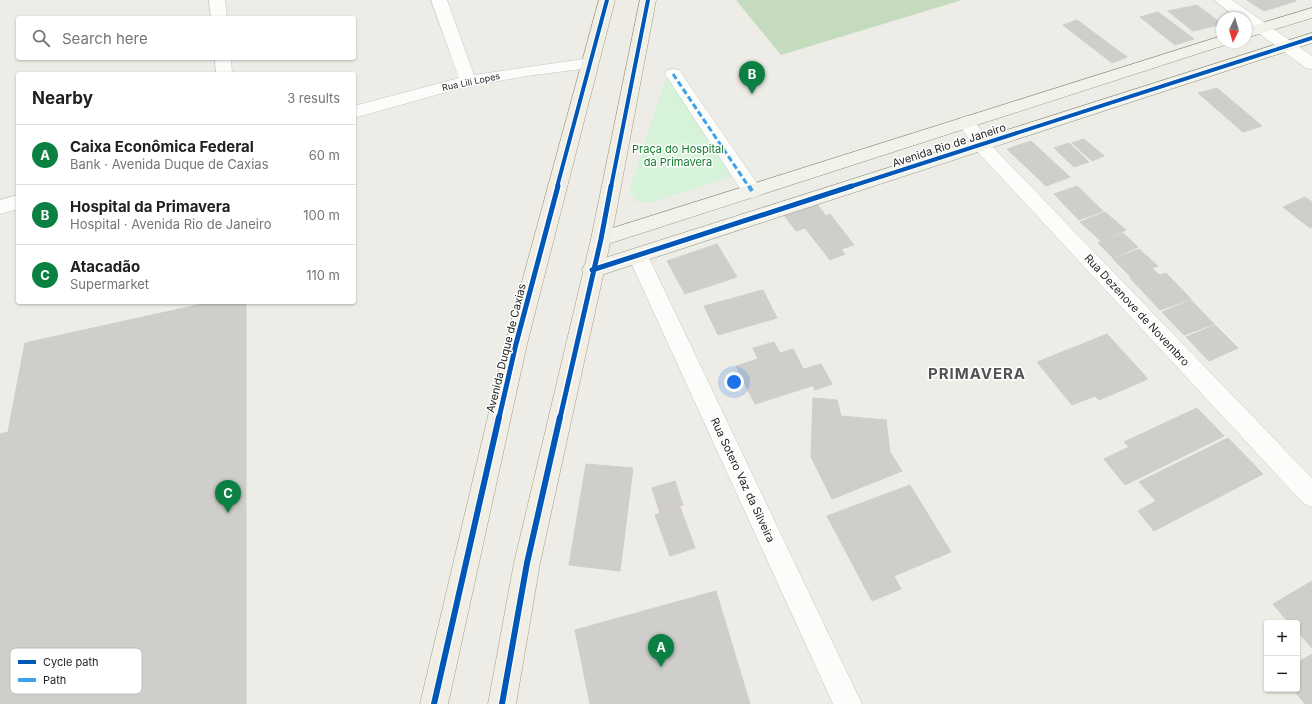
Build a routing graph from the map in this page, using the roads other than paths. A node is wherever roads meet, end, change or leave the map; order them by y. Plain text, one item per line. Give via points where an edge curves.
1 (217, 0) edge
2 (439, 0) edge
3 (607, 0) edge
4 (648, 0) edge
5 (1222, 0) edge
6 (1312, 13) edge
7 (219, 16) edge
8 (1262, 28) junction
9 (1252, 31) edge
10 (1312, 38) edge
11 (1216, 43) edge
12 (1286, 46) junction
13 (223, 60) edge
14 (590, 63) junction
15 (1312, 64) edge
16 (224, 72) edge
17 (673, 74) dead end
18 (468, 81) junction
19 (356, 111) edge
20 (967, 122) junction
21 (981, 145) junction
22 (752, 191) junction
23 (16, 203) edge
24 (0, 207) edge
25 (601, 239) junction
26 (638, 256) junction
27 (592, 270) junction
28 (1312, 494) edge
29 (434, 704) edge
30 (502, 704) edge
31 (848, 704) edge

1 - 7 street
2 - 18 street
3 - 14 main road, Avenida Duque de Caxias
4 - 25 main road
5 - 8 street
6 - 8 street
8 - 9 street
8 - 12 street
10 - 12 street, Avenida Rio de Janeiro
11 - 20 street, Avenida Rio de Janeiro
12 - 15 street
12 - 21 street, Avenida Rio de Janeiro
13 - 16 street
14 - 18 street, Rua Lili Lopes
14 - 29 main road, Avenida Duque de Caxias via 516,344
17 - 22 street
18 - 19 street, Rua Lili Lopes
20 - 21 street, Rua Dezenove de Novembro
20 - 22 street, Avenida Rio de Janeiro
21 - 26 street, Avenida Rio de Janeiro
21 - 28 street, Rua Dezenove de Novembro
22 - 25 street, Avenida Rio de Janeiro
23 - 24 street
25 - 27 main road
26 - 27 street, Avenida Rio de Janeiro
26 - 31 street, Rua Sotero Vaz da Silveira
27 - 30 main road via 527,563

